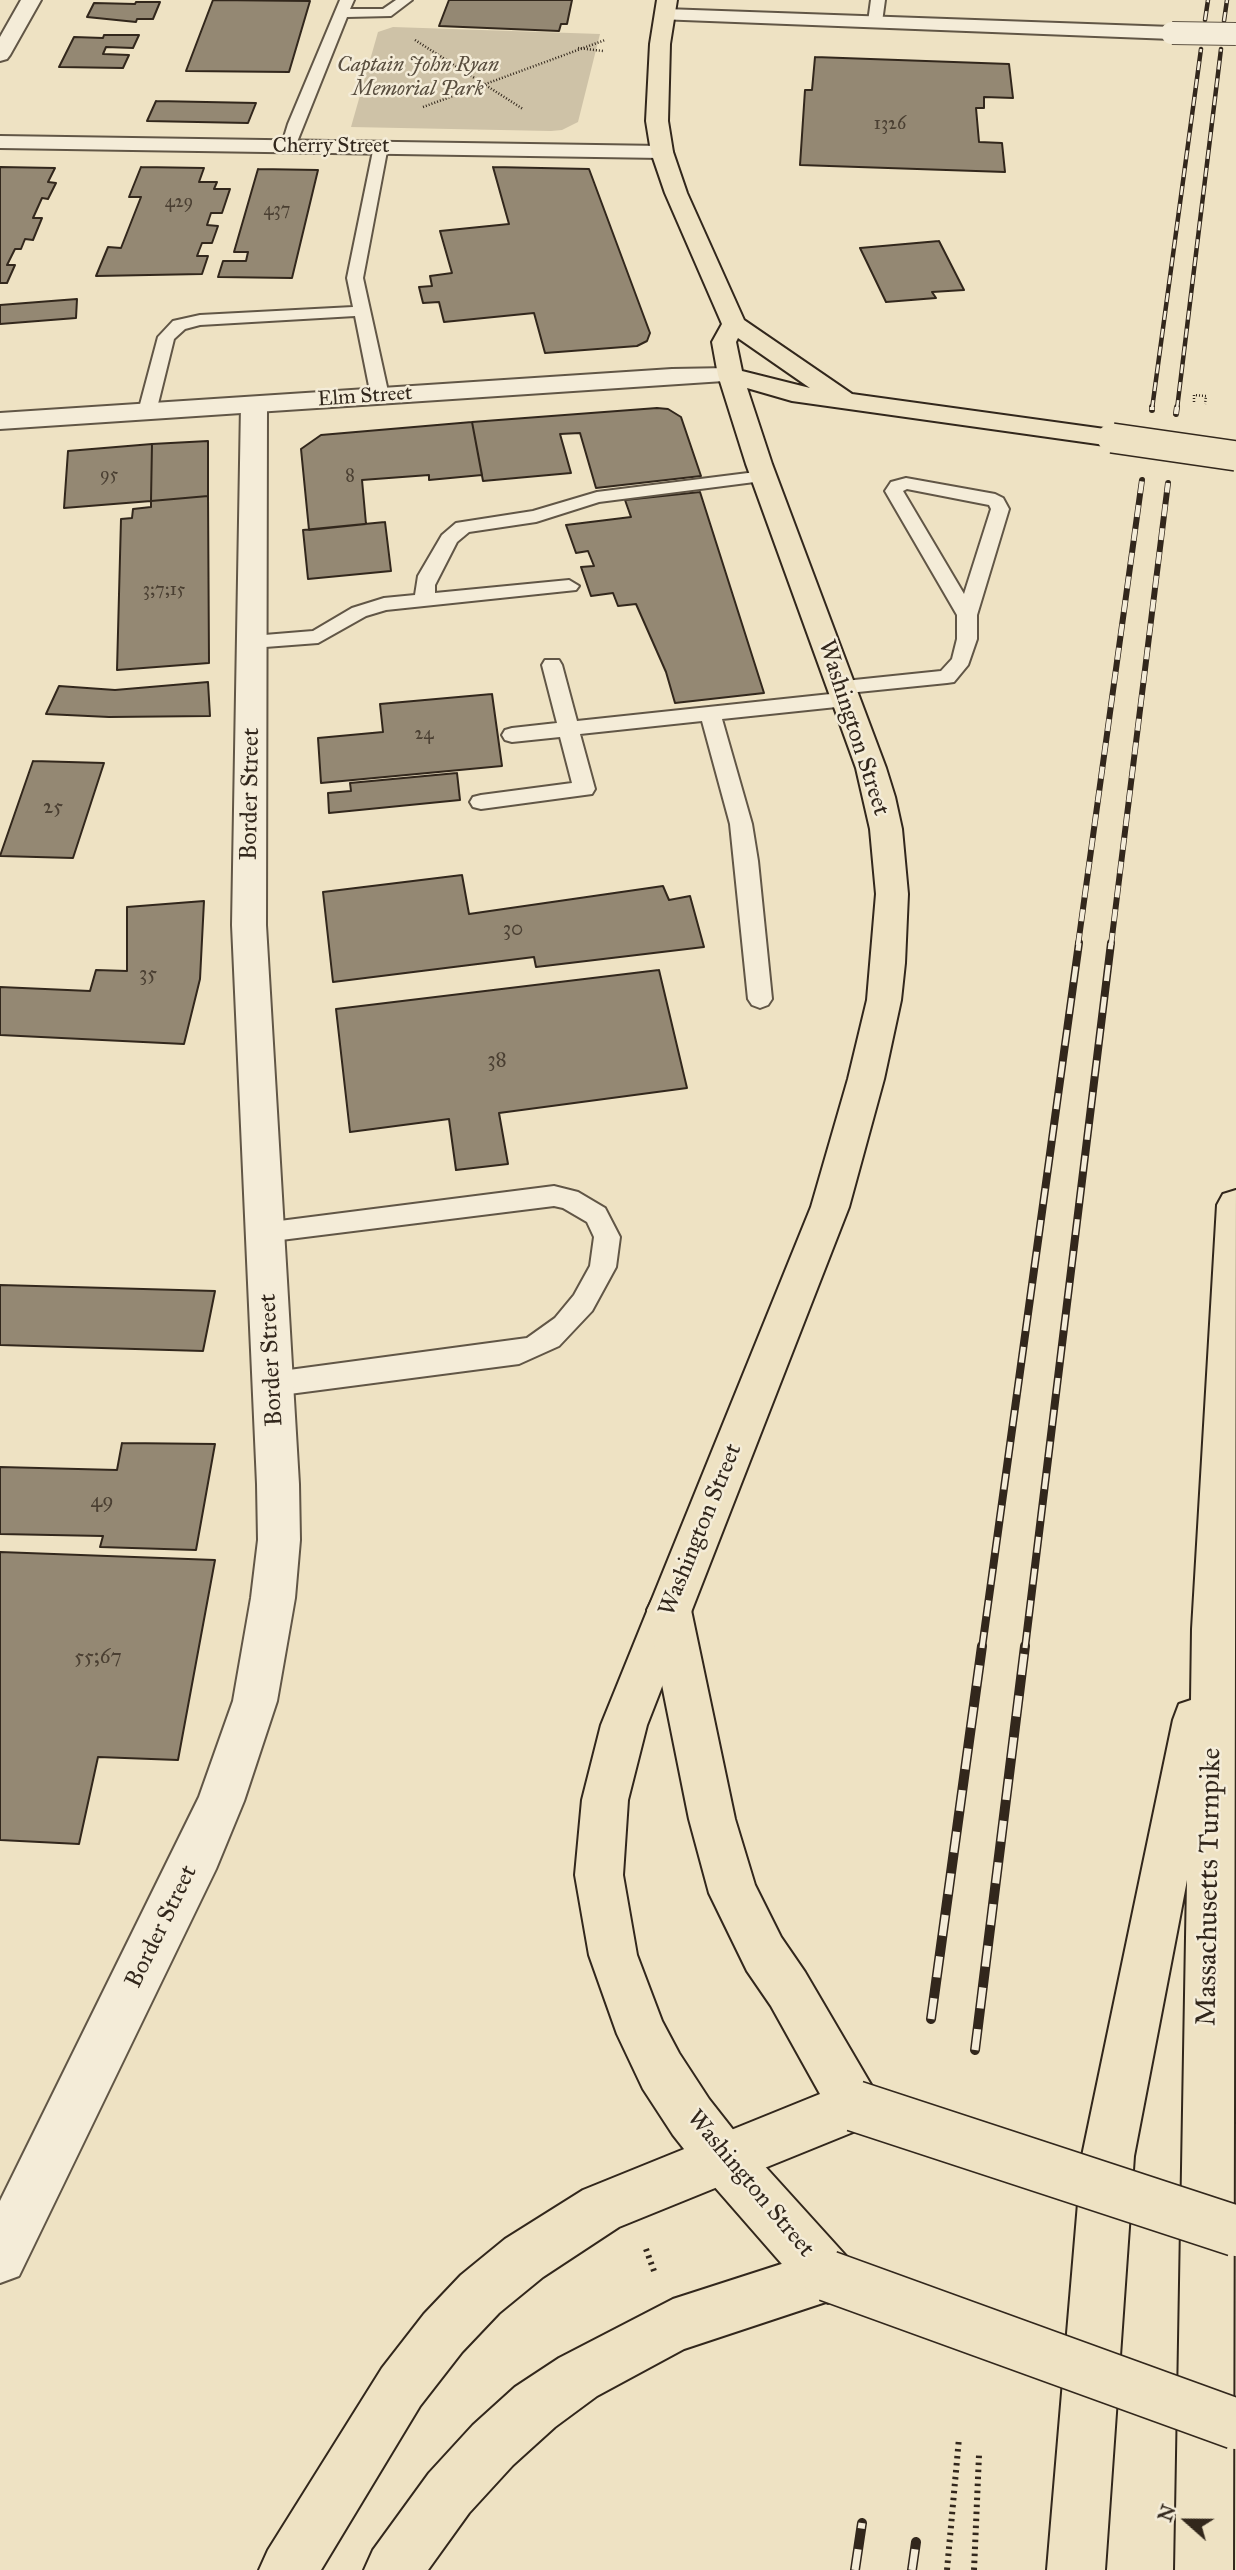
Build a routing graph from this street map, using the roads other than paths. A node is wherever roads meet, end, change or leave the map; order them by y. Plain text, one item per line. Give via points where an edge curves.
1 (31, 0) edge
2 (405, 0) edge
3 (878, 0) edge
4 (345, 7) edge
5 (666, 7) edge
6 (875, 22) junction
7 (1236, 34) edge
8 (0, 55) edge
9 (0, 142) edge
10 (288, 146) junction
11 (382, 146) junction
12 (662, 152) junction
13 (361, 311) junction
14 (734, 324) junction
15 (730, 375) junction
16 (380, 396) junction
17 (844, 400) junction
18 (254, 405) junction
19 (147, 412) junction
20 (0, 421) edge
21 (1236, 456) edge
22 (764, 477) junction
23 (569, 586) dead end
24 (425, 601) junction
25 (967, 615) junction
26 (252, 642) junction
27 (552, 665) dead end
28 (844, 693) junction
29 (710, 714) junction
30 (569, 729) junction
31 (512, 735) dead end
32 (481, 802) dead end
33 (760, 999) dead end
34 (1236, 1205) edge
35 (265, 1231) junction
36 (274, 1384) junction
37 (669, 1610) junction
38 (1213, 1629) junction
39 (855, 2106) junction
40 (724, 2159) junction
41 (1236, 2231) edge
42 (0, 2257) edge
43 (828, 2276) junction
44 (1236, 2424) edge
45 (288, 2570) edge
46 (393, 2570) edge
47 (1076, 2570) edge
48 (1204, 2570) edge

1 - 8 street
2 - 4 lane via 386,13
3 - 6 lane
4 - 10 lane
5 - 6 street
5 - 12 main road via 657,86
6 - 7 street, bridge via 1122,22 1172,33
9 - 10 street, Cherry Street
10 - 11 street, Cherry Street
11 - 12 street, Cherry Street
11 - 13 lane via 355,278
12 - 14 main road
13 - 16 lane
13 - 19 lane via 178,325 166,337
14 - 15 main road, Washington Street via 724,342
14 - 17 main road
15 - 16 street, Elm Street
15 - 17 main road via 777,390
15 - 22 main road, Washington Street
16 - 18 street, Elm Street
17 - 21 main road, bridge
18 - 19 street, Elm Street
18 - 26 street, Border Street
19 - 20 street, Elm Street
22 - 24 lane via 597,497 536,516 463,527 449,539 428,576
22 - 28 main road, Washington Street
23 - 24 lane
24 - 26 lane via 372,607 318,637
25 - 25 lane via 1000,509 997,502 906,483 897,486 894,491
25 - 28 lane via 961,662 947,677
26 - 35 street, Border Street via 249,925
27 - 30 lane
28 - 29 lane
28 - 37 main road, Washington Street via 871,768 886,829 892,894 884,1000 830,1207
29 - 30 lane
29 - 33 lane via 741,824
30 - 31 lane
30 - 32 lane via 584,789
34 - 38 main road, Massachusetts Turnpike
35 - 36 street, Border Street
35 - 36 lane via 554,1196 596,1215 607,1237 603,1266 583,1303 564,1326 536,1346
36 - 42 street, Border Street via 279,1540 274,1598 255,1701 199,1852
37 - 39 main road via 712,1819 733,1893
37 - 40 main road, Washington Street via 612,1766 599,1875 613,1955 642,2034 691,2117
38 - 47 main road via 1108,2156
38 - 48 main road, Massachusetts Turnpike
39 - 40 main road
39 - 41 main road, bridge
40 - 43 main road, Washington Street
40 - 45 main road via 601,2208 524,2258 480,2294 401,2387
43 - 44 main road, Washington Street, bridge
43 - 46 main road via 673,2326 578,2377 493,2445 449,2493

